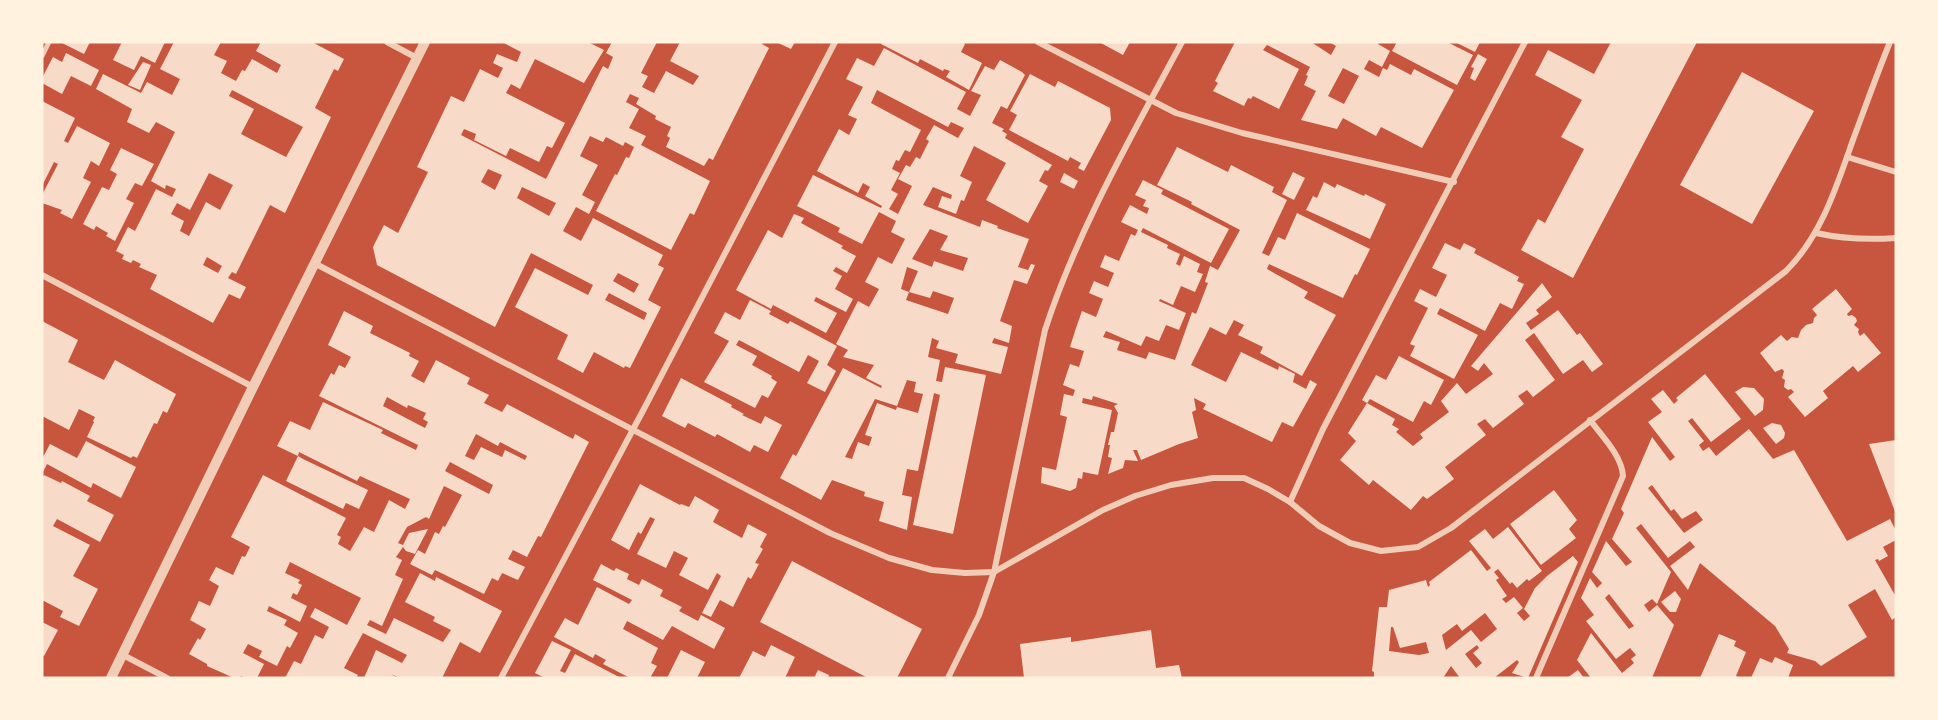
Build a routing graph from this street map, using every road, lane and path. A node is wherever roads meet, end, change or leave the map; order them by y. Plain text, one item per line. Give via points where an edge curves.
1 (49, 42) edge
2 (387, 42) edge
3 (425, 42) edge
4 (835, 42) edge
5 (1038, 42) edge
6 (1182, 42) edge
7 (1525, 42) edge
8 (1890, 42) edge
9 (42, 56) edge
10 (417, 58) junction
11 (1150, 102) junction
12 (1847, 157) junction
13 (1896, 172) edge
14 (1454, 182) junction
15 (1816, 233) junction
16 (1896, 238) edge
17 (316, 264) junction
18 (42, 275) edge
19 (253, 387) junction
20 (1590, 420) junction
21 (633, 429) junction
22 (1290, 502) junction
23 (994, 572) junction
24 (123, 655) junction
25 (111, 678) edge
26 (167, 678) edge
27 (501, 678) edge
28 (948, 678) edge
29 (1536, 678) edge

1 - 9 street
2 - 10 street
3 - 10 street
4 - 21 street
5 - 11 street
6 - 11 street
7 - 14 street
8 - 12 street
10 - 17 street
11 - 14 street via 1242,133
11 - 23 street via 1076,247 1045,330
12 - 13 street
12 - 15 street
14 - 22 street via 1323,429
15 - 16 street via 1858,239
15 - 20 street via 1786,271
17 - 19 street
17 - 21 street
18 - 19 street
19 - 24 street
20 - 22 street via 1451,528 1418,547 1381,551 1350,543 1319,526
20 - 29 street via 1614,454 1623,476
21 - 23 street via 830,533 889,558 932,570
21 - 27 street
22 - 23 street via 1244,478 1171,485 1103,510
23 - 28 street via 980,615
24 - 25 street
24 - 26 street

